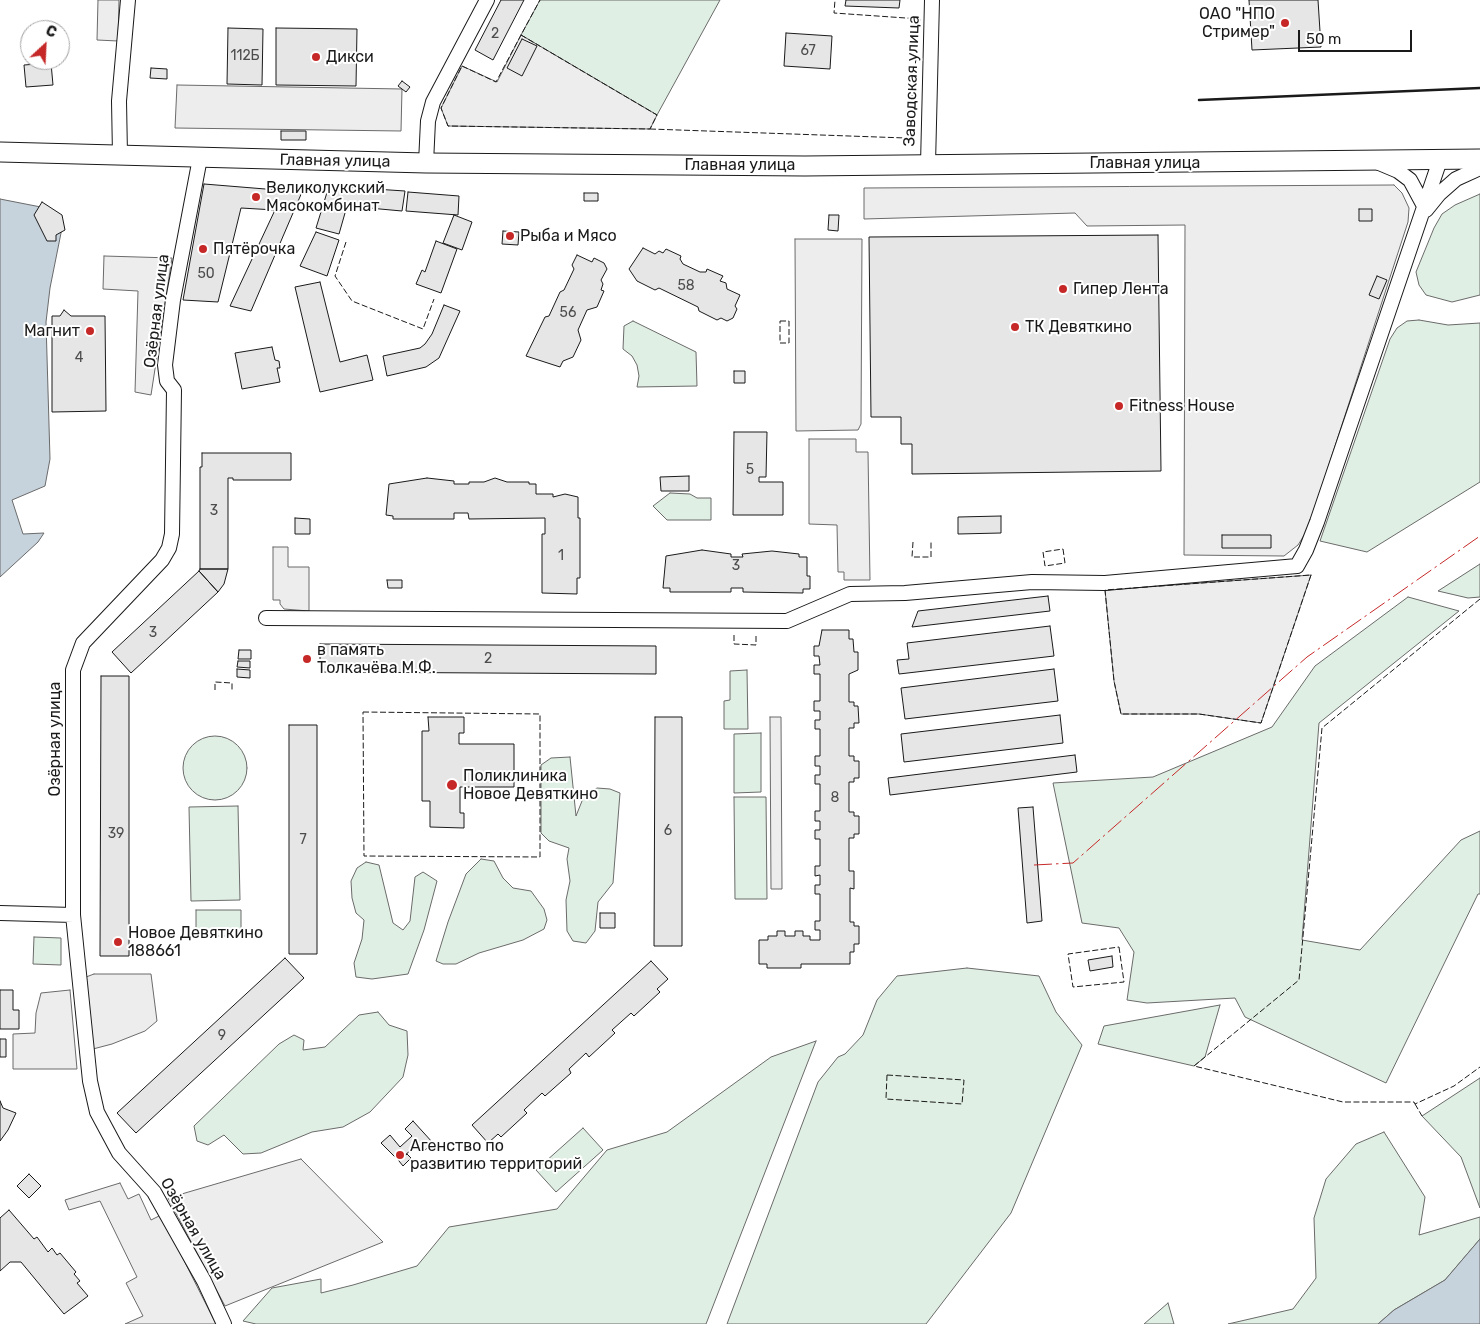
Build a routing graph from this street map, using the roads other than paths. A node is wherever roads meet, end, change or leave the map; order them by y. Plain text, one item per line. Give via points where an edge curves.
1 (128, 0) edge
2 (487, 0) edge
3 (932, 0) edge
4 (0, 152) edge
5 (120, 155) junction
6 (200, 158) junction
7 (1480, 159) edge
8 (1440, 160) junction
9 (1376, 162) junction
10 (426, 163) junction
11 (928, 164) junction
12 (1480, 168) edge
13 (1424, 206) junction
14 (1417, 223) junction
15 (266, 618) dead end
16 (0, 913) edge
17 (73, 915) junction
18 (224, 1324) edge

1 - 5 street via 119,102
2 - 10 street via 433,102 428,121
3 - 11 street, Заводская улица
4 - 5 main road, Главная улица
5 - 6 main road, Главная улица
6 - 10 main road, Главная улица
6 - 17 street, Озёрная улица via 173,300 165,365 167,381 174,390 172,534 169,548 162,560 83,642 73,670
7 - 8 main road, Главная улица
8 - 9 main road, Главная улица
8 - 13 street
9 - 11 main road, Главная улица
9 - 13 street via 1410,180
10 - 11 main road, Главная улица
12 - 14 street via 1450,184
13 - 14 street
14 - 15 street via 1317,522 1297,566 1105,583 1032,582 905,593 850,594 787,621
16 - 17 street
17 - 18 street, Озёрная улица via 90,1082 97,1112 119,1153 154,1192

